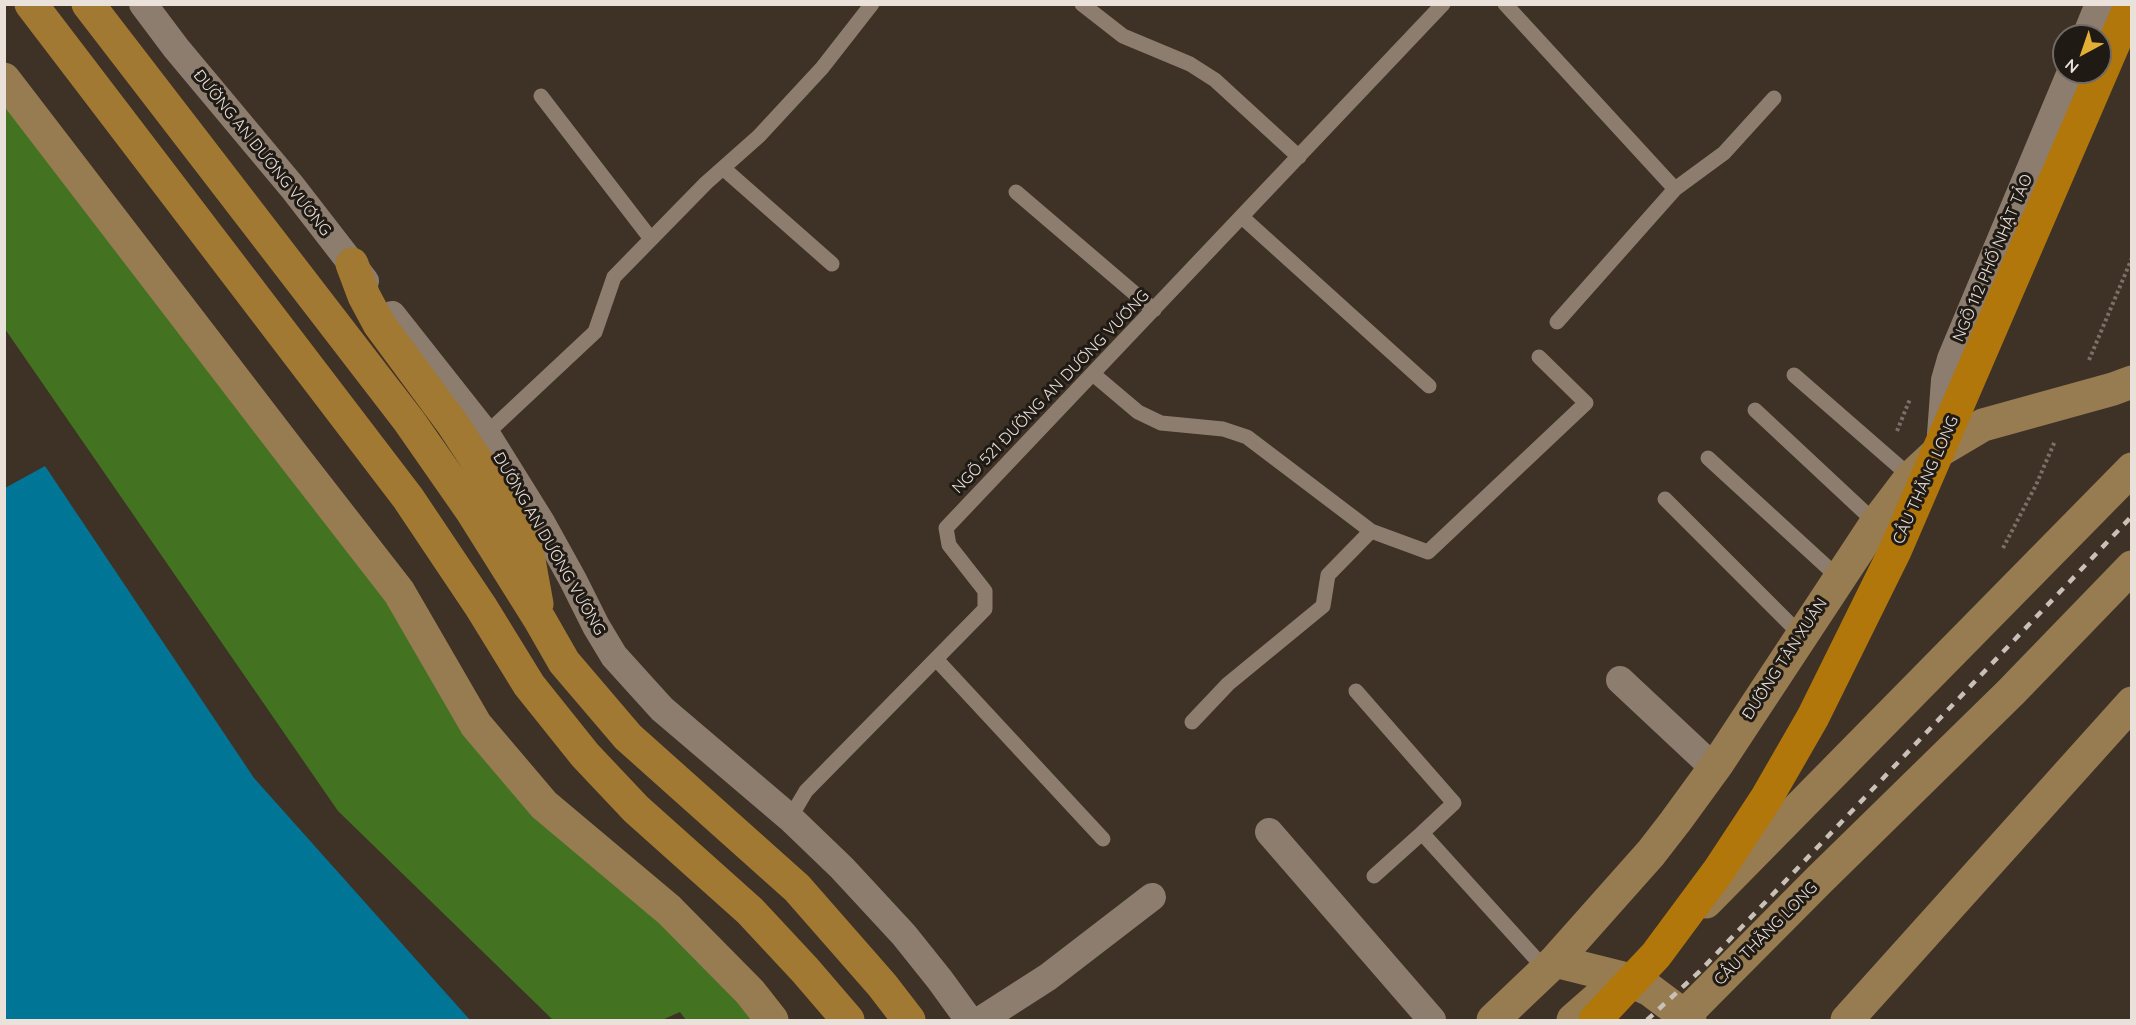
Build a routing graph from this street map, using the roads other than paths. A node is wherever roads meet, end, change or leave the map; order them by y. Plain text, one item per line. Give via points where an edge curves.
1 (31, 4) edge
2 (88, 4) edge
3 (143, 4) edge
4 (872, 4) edge
5 (1082, 4) edge
6 (1443, 4) edge
7 (1505, 4) edge
8 (2099, 4) edge
9 (2131, 4) edge
10 (2091, 24) edge
11 (4, 79) edge
12 (2066, 84) edge
13 (541, 96) dead end
14 (1774, 98) dead end
15 (1299, 157) junction
16 (723, 168) junction
17 (1675, 189) junction
18 (1016, 192) dead end
19 (1242, 217) junction
20 (651, 239) junction
21 (352, 264) junction
22 (832, 264) dead end
23 (1154, 310) junction
24 (1557, 322) dead end
25 (1539, 357) dead end
26 (1093, 374) junction
27 (1794, 375) dead end
28 (2132, 382) edge
29 (1429, 386) dead end
30 (1755, 410) dead end
31 (486, 434) junction
32 (1939, 451) junction
33 (1708, 458) dead end
34 (2132, 469) edge
35 (1911, 477) junction
36 (1665, 499) dead end
37 (1876, 523) junction
38 (1371, 531) junction
39 (2132, 567) edge
40 (1839, 578) junction
41 (540, 620) junction
42 (1801, 634) junction
43 (936, 659) junction
44 (1620, 680) dead end
45 (1356, 691) dead end
46 (2132, 703) edge
47 (1192, 722) dead end
48 (1714, 768) junction
49 (790, 818) junction
50 (1269, 832) dead end
51 (1422, 833) junction
52 (1103, 840) dead end
53 (1374, 876) dead end
54 (1152, 897) dead end
55 (1551, 965) junction
56 (772, 1020) edge
57 (848, 1020) edge
58 (909, 1020) edge
59 (969, 1020) edge
60 (981, 1020) edge
61 (1432, 1020) edge
62 (1494, 1020) edge
63 (1573, 1020) edge
64 (1595, 1020) edge
65 (1680, 1020) edge
66 (1690, 1020) edge
67 (1847, 1020) edge

1 - 57 main road via 408,498 529,684 585,755 636,808 750,910
2 - 41 main road via 409,422 471,510
3 - 21 street, ĐƯỜNG AN DƯƠNG VƯƠNG
4 - 16 lane via 822,68 759,136
5 - 15 lane via 1123,36 1190,64 1215,80
6 - 15 lane, NGÕ 521 ĐƯỜNG AN DƯƠNG VƯƠNG
7 - 17 lane
8 - 10 street
9 - 64 highway, CẦU THĂNG LONG via 1895,551 1813,717 1719,870 1656,955
11 - 56 main road via 399,591 476,725 544,805 669,910 750,992
12 - 32 street, NGÕ 112 PHỐ NHẬT TẢO via 1951,359 1945,380
13 - 20 lane
14 - 17 lane via 1724,153
15 - 19 lane, NGÕ 521 ĐƯỜNG AN DƯƠNG VƯƠNG
16 - 20 lane
16 - 22 lane
17 - 24 lane
18 - 23 lane
19 - 23 lane, NGÕ 521 ĐƯỜNG AN DƯƠNG VƯƠNG
19 - 29 lane
20 - 31 lane via 614,277 595,332
21 - 31 street, ĐƯỜNG AN DƯƠNG VƯƠNG
21 - 41 main road via 379,324 510,511 527,549
23 - 26 lane, NGÕ 521 ĐƯỜNG AN DƯƠNG VƯƠNG
25 - 38 lane via 1586,403 1428,552
26 - 38 lane via 1138,412 1161,423 1223,429 1247,437
26 - 43 lane, NGÕ 521 ĐƯỜNG AN DƯƠNG VƯƠNG via 946,528 949,546 985,591 985,609
27 - 35 lane
28 - 32 main road, ĐƯỜNG TÂN XUÂN via 1983,425
30 - 37 lane
31 - 49 street, ĐƯỜNG AN DƯƠNG VƯƠNG via 542,524 614,656 662,709
32 - 35 main road, ĐƯỜNG TÂN XUÂN
33 - 40 lane
34 - 63 main road via 1718,892
35 - 37 main road, ĐƯỜNG TÂN XUÂN
36 - 42 lane
37 - 40 main road, ĐƯỜNG TÂN XUÂN
38 - 47 lane via 1328,576 1323,606 1228,684
39 - 65 main road, CẦU THĂNG LONG
40 - 42 main road, ĐƯỜNG TÂN XUÂN
41 - 58 main road via 564,662 628,737 797,888
42 - 48 main road, ĐƯỜNG TÂN XUÂN
43 - 49 lane, NGÕ 521 ĐƯỜNG AN DƯƠNG VƯƠNG via 806,791
43 - 52 lane
44 - 48 street
45 - 51 lane via 1454,803
46 - 67 main road
48 - 55 main road, ĐƯỜNG TÂN XUÂN via 1651,853
49 - 59 street, ĐƯỜNG AN DƯƠNG VƯƠNG via 904,936
50 - 61 street
51 - 53 lane
51 - 55 lane
54 - 60 street via 1048,977
55 - 62 main road, ĐƯỜNG TÂN XUÂN
55 - 66 main road via 1623,978 1650,990

